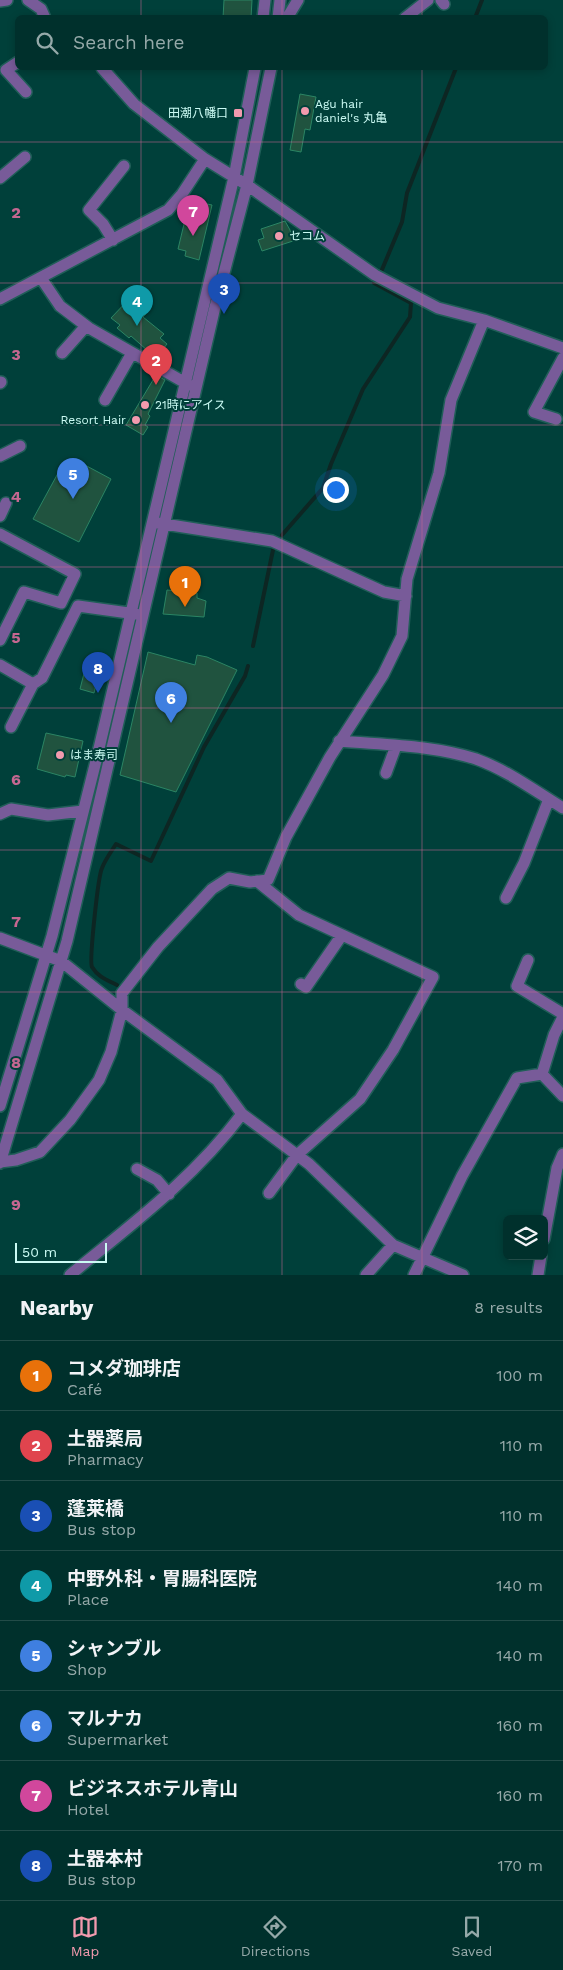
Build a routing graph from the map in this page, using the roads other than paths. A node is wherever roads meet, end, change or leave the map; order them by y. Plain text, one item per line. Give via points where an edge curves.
1 (7, 0) edge
2 (28, 0) edge
3 (265, 0) edge
4 (280, 0) edge
5 (298, 0) edge
6 (428, 0) edge
7 (0, 1) edge
8 (44, 15) edge
9 (263, 15) edge
10 (278, 15) edge
11 (290, 15) edge
12 (409, 15) edge
13 (15, 64) edge
14 (104, 70) edge
15 (255, 70) edge
16 (271, 70) edge
17 (26, 92) dead end
18 (25, 157) dead end
19 (205, 159) junction
20 (124, 166) dead end
21 (234, 177) junction
22 (0, 178) edge
23 (246, 185) junction
24 (113, 240) junction
25 (41, 278) junction
26 (0, 299) edge
27 (484, 320) junction
28 (86, 326) junction
29 (563, 348) edge
30 (132, 353) junction
31 (62, 354) dead end
32 (563, 358) edge
33 (185, 382) junction
34 (196, 389) junction
35 (105, 400) dead end
36 (556, 419) dead end
37 (20, 446) dead end
38 (0, 456) edge
39 (6, 503) dead end
40 (0, 516) edge
41 (151, 522) junction
42 (165, 524) junction
43 (0, 534) edge
44 (406, 596) junction
45 (62, 603) junction
46 (78, 606) junction
47 (130, 613) junction
48 (144, 615) junction
49 (0, 640) edge
50 (0, 665) edge
51 (33, 684) junction
52 (11, 727) dead end
53 (339, 741) junction
54 (396, 746) junction
55 (386, 773) dead end
56 (549, 799) junction
57 (563, 808) edge
58 (83, 811) junction
59 (0, 814) edge
60 (257, 881) junction
61 (506, 898) dead end
62 (342, 935) junction
63 (0, 938) edge
64 (46, 955) junction
65 (61, 960) junction
66 (528, 960) dead end
67 (301, 984) dead end
68 (122, 1010) junction
69 (563, 1016) edge
70 (558, 1044) edge
71 (542, 1074) junction
72 (563, 1096) edge
73 (0, 1106) edge
74 (242, 1114) junction
75 (563, 1154) edge
76 (297, 1155) junction
77 (0, 1162) edge
78 (137, 1169) dead end
79 (268, 1193) dead end
80 (169, 1194) junction
81 (548, 1217) edge
82 (393, 1245) junction
83 (424, 1258) junction
84 (540, 1260) edge
85 (70, 1275) edge
86 (366, 1275) edge
87 (414, 1275) edge
88 (463, 1275) edge
89 (538, 1275) edge

1 - 7 street
2 - 8 street
3 - 9 street
4 - 10 street
5 - 11 street
6 - 12 street
13 - 17 street via 6,70
14 - 19 street via 134,104
15 - 21 street
16 - 23 street
18 - 22 street
19 - 21 street
19 - 24 street via 168,210
20 - 24 street via 89,210 104,224
21 - 23 street
21 - 33 street
23 - 27 street via 390,284 438,308
23 - 34 street
24 - 25 street
25 - 26 street
25 - 28 street via 60,306
27 - 29 street
27 - 44 street via 451,400 439,473 407,579
28 - 30 street
28 - 31 street
30 - 33 street
30 - 35 street
32 - 36 street via 534,412
33 - 34 street
33 - 41 street
34 - 42 street
37 - 38 street
39 - 40 street
41 - 42 street
41 - 47 street
42 - 44 street via 272,541 384,592
42 - 48 street
43 - 45 street via 41,549 75,574
44 - 53 street via 402,636 383,675
45 - 46 street
45 - 49 street via 24,592
46 - 47 street
46 - 51 street via 42,678
47 - 48 street
47 - 58 street
48 - 65 street
50 - 51 street
51 - 52 street
53 - 54 street
53 - 60 street via 286,837 268,880
54 - 55 street
54 - 56 street via 428,748 476,760
56 - 57 street
56 - 61 street via 524,863
58 - 59 street via 48,815 11,809
58 - 64 street
60 - 62 street via 299,916
60 - 68 street via 229,878 212,889 158,947 122,993
62 - 67 street via 306,986
62 - 76 street via 433,977 393,1050 360,1099
63 - 64 street
64 - 65 street
64 - 73 street
65 - 68 street
65 - 77 street
66 - 69 street via 517,986
68 - 74 street via 217,1080
68 - 77 street via 111,1052 99,1080 70,1120 40,1152
69 - 70 street
70 - 71 street
71 - 72 street
71 - 83 street via 517,1078 462,1176
74 - 76 street
74 - 80 street via 224,1138
75 - 81 street via 557,1168
76 - 79 street
76 - 82 street
78 - 80 street via 157,1180
80 - 85 street
82 - 83 street
82 - 86 street
83 - 87 street
83 - 88 street
84 - 89 street

